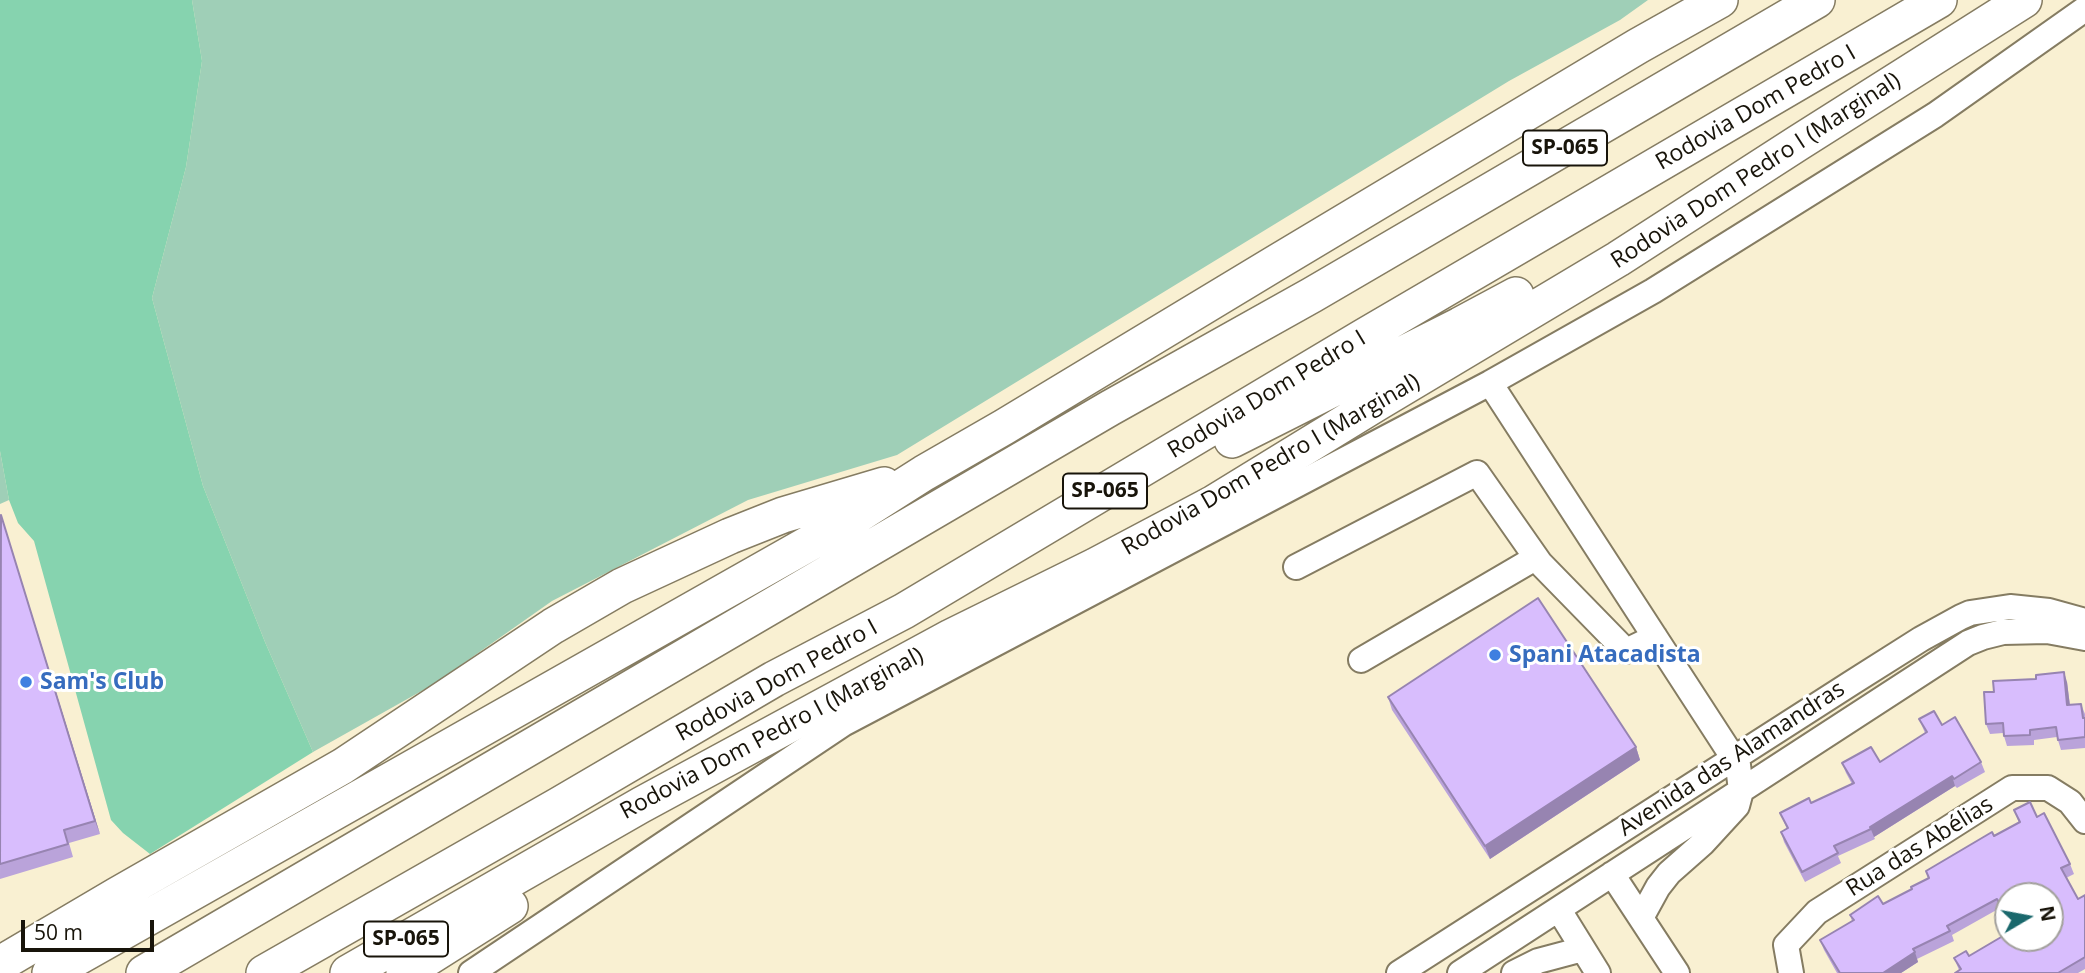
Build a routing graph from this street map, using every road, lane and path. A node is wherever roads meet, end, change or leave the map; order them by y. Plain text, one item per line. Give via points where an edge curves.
1 (1720, 0) edge
2 (1817, 0) edge
3 (1940, 0) edge
4 (2024, 0) edge
5 (2085, 9) edge
6 (1638, 46) junction
7 (1798, 142) junction
8 (1312, 295) junction
9 (1490, 383) junction
10 (924, 473) junction
11 (1540, 563) junction
12 (1296, 567) dead end
13 (967, 573) junction
14 (2085, 621) edge
15 (1655, 637) junction
16 (2085, 638) edge
17 (1361, 660) dead end
18 (763, 739) junction
19 (1734, 757) junction
20 (1741, 791) junction
21 (2085, 821) edge
22 (1612, 874) junction
23 (1559, 909) junction
24 (1642, 918) junction
25 (1583, 948) junction
26 (0, 964) edge
27 (1670, 968) edge
28 (50, 973) edge
29 (144, 973) edge
30 (264, 973) edge
31 (348, 973) edge
32 (404, 973) edge
33 (471, 973) edge
34 (1399, 973) edge
35 (1460, 973) edge
36 (1514, 973) edge
37 (1598, 973) edge
38 (1791, 973) edge

1 - 6 highway
2 - 8 highway, SP-065
3 - 13 highway, Rodovia Dom Pedro I / SP-065
4 - 7 highway, Rodovia Dom Pedro I (Marginal) / SP-065
5 - 9 street via 1924,122 1653,291
6 - 8 highway via 1501,159
6 - 10 highway
7 - 13 highway via 1460,325
7 - 18 highway, Rodovia Dom Pedro I (Marginal) / SP-065 via 1618,259 1214,503
8 - 29 highway, SP-065
9 - 15 street
9 - 33 street via 843,724
10 - 26 highway via 783,515 622,586 553,626 343,766
10 - 28 highway via 847,522
11 - 12 street via 1477,473
11 - 15 street via 1626,651
11 - 17 street via 1532,560
13 - 30 highway, Rodovia Dom Pedro I / SP-065
14 - 19 street, Avenida das Alamandras via 2010,607 1970,613
15 - 19 street
16 - 20 street, Avenida das Alamandras via 2003,632 1968,643
18 - 31 highway, Rodovia Dom Pedro I (Marginal) / SP-065
18 - 32 highway via 633,828
19 - 20 street
19 - 34 street, Avenida das Alamandras
20 - 22 street, Avenida das Alamandras
20 - 24 street via 1737,806 1658,887
21 - 38 street, Rua das Abélias via 2070,802 2048,788 2012,788 1817,912 1786,945
22 - 23 street, Avenida das Alamandras
22 - 24 street
23 - 25 street
23 - 35 street, Avenida das Alamandras
24 - 27 street
25 - 36 street
25 - 37 street

